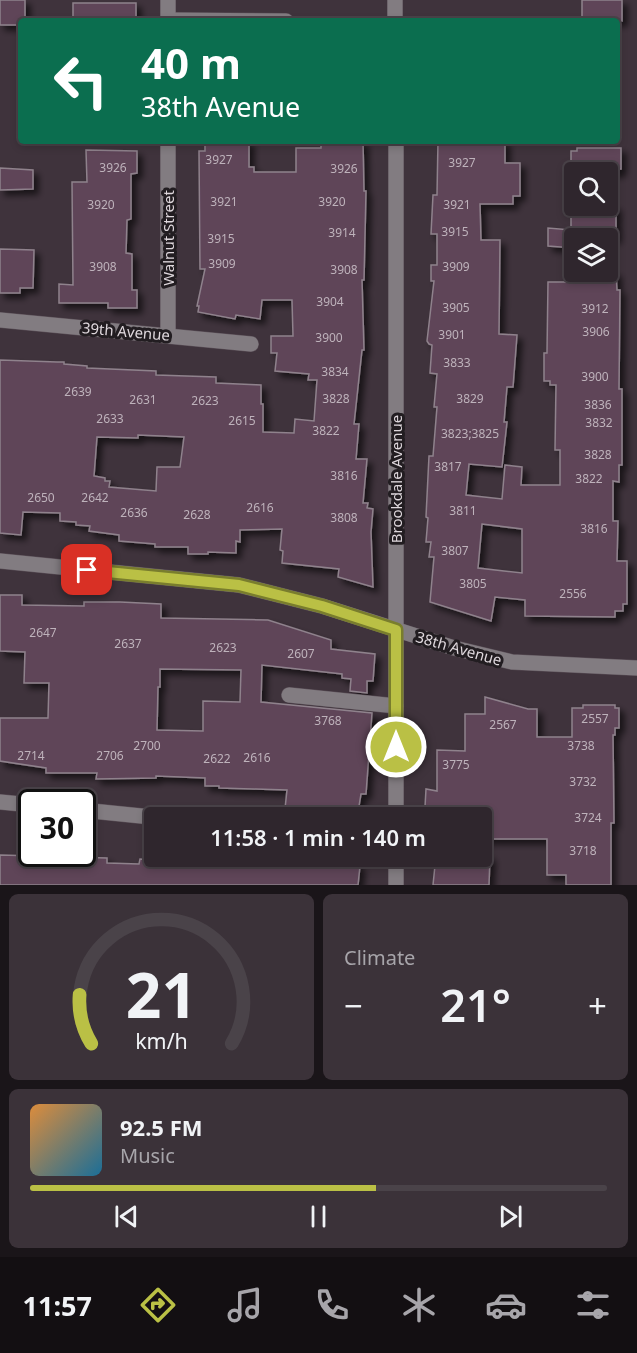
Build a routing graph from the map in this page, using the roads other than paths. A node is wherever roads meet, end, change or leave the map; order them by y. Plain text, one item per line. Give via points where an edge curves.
1 (168, 0) edge
2 (395, 0) edge
3 (168, 18) edge
4 (395, 18) edge
5 (168, 144) edge
6 (396, 144) edge
7 (0, 320) edge
8 (168, 335) junction
9 (251, 344) dead end
10 (0, 561) edge
11 (396, 630) junction
12 (637, 668) edge
13 (290, 695) dead end
14 (396, 706) junction
15 (0, 802) edge
16 (18, 804) edge
17 (396, 807) edge
18 (96, 811) edge
19 (144, 816) edge
20 (396, 867) edge
21 (396, 885) edge

1 - 3 street
2 - 4 street
5 - 8 street, Walnut Street
6 - 11 street, Brookdale Avenue
7 - 8 street, 39th Avenue
8 - 9 street, 39th Avenue
10 - 11 street, 38th Avenue via 239,585
11 - 12 street, 38th Avenue via 512,662
11 - 14 street, Brookdale Avenue
13 - 14 street
14 - 17 street, Brookdale Avenue
15 - 16 street
18 - 19 street
20 - 21 street

